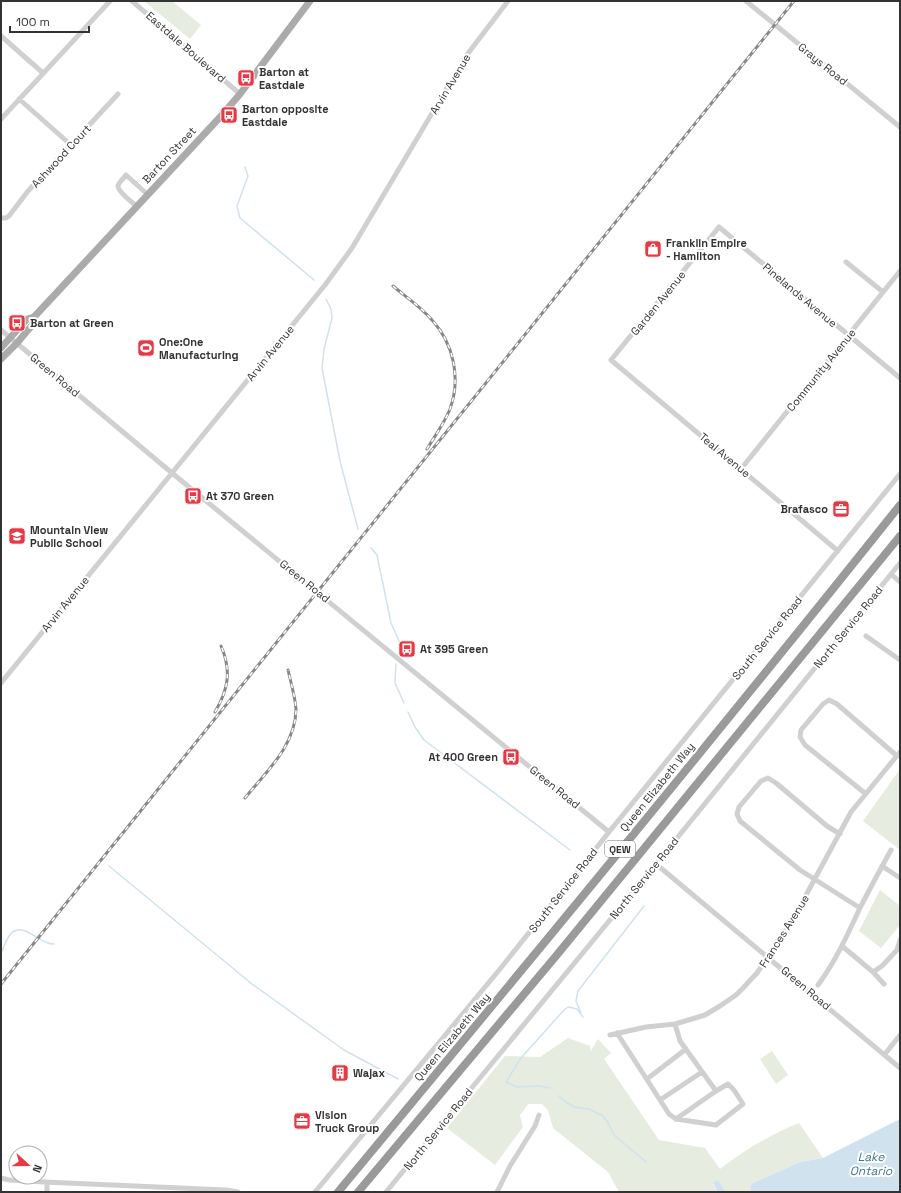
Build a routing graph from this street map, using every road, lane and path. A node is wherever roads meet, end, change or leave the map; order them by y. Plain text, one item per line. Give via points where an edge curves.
1 (110, 1) edge
2 (132, 1) edge
3 (310, 1) edge
4 (508, 1) edge
5 (746, 1) edge
6 (1, 36) edge
7 (43, 73) junction
8 (118, 94) dead end
9 (240, 94) junction
10 (19, 99) junction
11 (1, 119) edge
12 (900, 126) edge
13 (71, 145) junction
14 (147, 194) junction
15 (136, 206) junction
16 (3, 218) edge
17 (719, 227) joint
18 (846, 262) dead end
19 (900, 271) edge
20 (883, 292) junction
21 (34, 317) junction
22 (1, 330) edge
23 (848, 335) junction
24 (10, 338) junction
25 (17, 343) junction
26 (1, 348) edge
27 (1, 359) edge
28 (611, 360) joint
29 (900, 378) edge
30 (741, 469) junction
31 (172, 473) junction
32 (900, 474) edge
33 (900, 504) edge
34 (900, 536) edge
35 (838, 551) junction
36 (900, 563) edge
37 (891, 574) junction
38 (900, 582) edge
39 (866, 636) dead end
40 (900, 660) edge
41 (2, 680) edge
42 (898, 754) edge
43 (866, 794) junction
44 (609, 832) junction
45 (840, 834) junction
46 (891, 850) dead end
47 (656, 864) junction
48 (882, 866) junction
49 (900, 878) edge
50 (815, 880) junction
51 (860, 908) junction
52 (900, 940) edge
53 (842, 946) junction
54 (768, 957) junction
55 (874, 972) junction
56 (884, 984) dead end
57 (818, 985) dead end
58 (675, 1024) junction
59 (617, 1033) junction
60 (610, 1035) dead end
61 (900, 1035) edge
62 (686, 1049) junction
63 (885, 1054) junction
64 (900, 1068) edge
65 (702, 1072) junction
66 (647, 1079) junction
67 (716, 1091) junction
68 (660, 1100) junction
69 (539, 1114) dead end
70 (676, 1119) junction
71 (48, 1182) edge
72 (238, 1192) edge
73 (315, 1192) edge
74 (338, 1192) edge
75 (358, 1192) edge
76 (386, 1192) edge
77 (497, 1192) edge

1 - 7 street
2 - 9 street, Eastdale Boulevard
3 - 9 main road, Barton Street
4 - 31 street, Arvin Avenue via 466,56 352,248 325,285
5 - 12 street, Grays Road
6 - 7 street
7 - 10 street
8 - 13 street, Ashwood Court
9 - 14 main road, Barton Street
10 - 11 street
10 - 13 street
13 - 16 street, Ashwood Court via 10,216
14 - 15 main road, Barton Street
14 - 15 street via 126,175 118,187
15 - 21 main road, Barton Street
17 - 23 street, Pinelands Avenue
17 - 28 street, Garden Avenue
18 - 20 street
19 - 20 street, Community Avenue
20 - 23 street, Community Avenue
21 - 24 main road, Barton Street via 27,319
21 - 25 main road, Barton Street via 33,324
22 - 24 street, Green Road
23 - 29 street, Pinelands Avenue
23 - 30 street, Community Avenue
24 - 25 street, Green Road
24 - 26 main road, Barton Street
25 - 27 main road, Barton Street
25 - 31 street, Green Road
28 - 30 street, Teal Avenue
30 - 35 street, Teal Avenue
31 - 41 street, Arvin Avenue
31 - 44 street, Green Road
32 - 35 street, South Service Road
33 - 74 highway, Queen Elizabeth Way / QEW via 803,627
34 - 75 highway, QEW via 556,956
35 - 44 street, South Service Road
36 - 37 street, North Service Road
37 - 38 street
37 - 47 street, North Service Road
39 - 40 street
42 - 43 street, Frances Avenue
42 - 43 street via 829,700 801,730 800,737 805,745
43 - 45 street, Frances Avenue via 851,812
44 - 73 street, South Service Road via 500,969
45 - 50 street, Frances Avenue
45 - 50 street via 768,778 761,782 739,807 737,814 740,821
46 - 48 street
47 - 54 street, Green Road
47 - 76 street, North Service Road
48 - 49 street
48 - 51 street
50 - 51 street
50 - 54 street, Frances Avenue
51 - 53 street
52 - 55 street via 897,950
53 - 55 street
53 - 57 street
54 - 58 street, Frances Avenue via 736,995 705,1014
54 - 63 street, Green Road
55 - 56 street
58 - 59 street, Frances Avenue
58 - 62 street via 680,1041
59 - 60 street, Frances Avenue
59 - 66 street
61 - 63 street
62 - 65 street
62 - 66 street
63 - 64 street, Green Road
65 - 67 street
65 - 68 street
66 - 68 street
67 - 70 street
67 - 70 street via 728,1084 743,1104 716,1125
68 - 70 street via 669,1114
69 - 77 street via 535,1126
71 - 72 street

